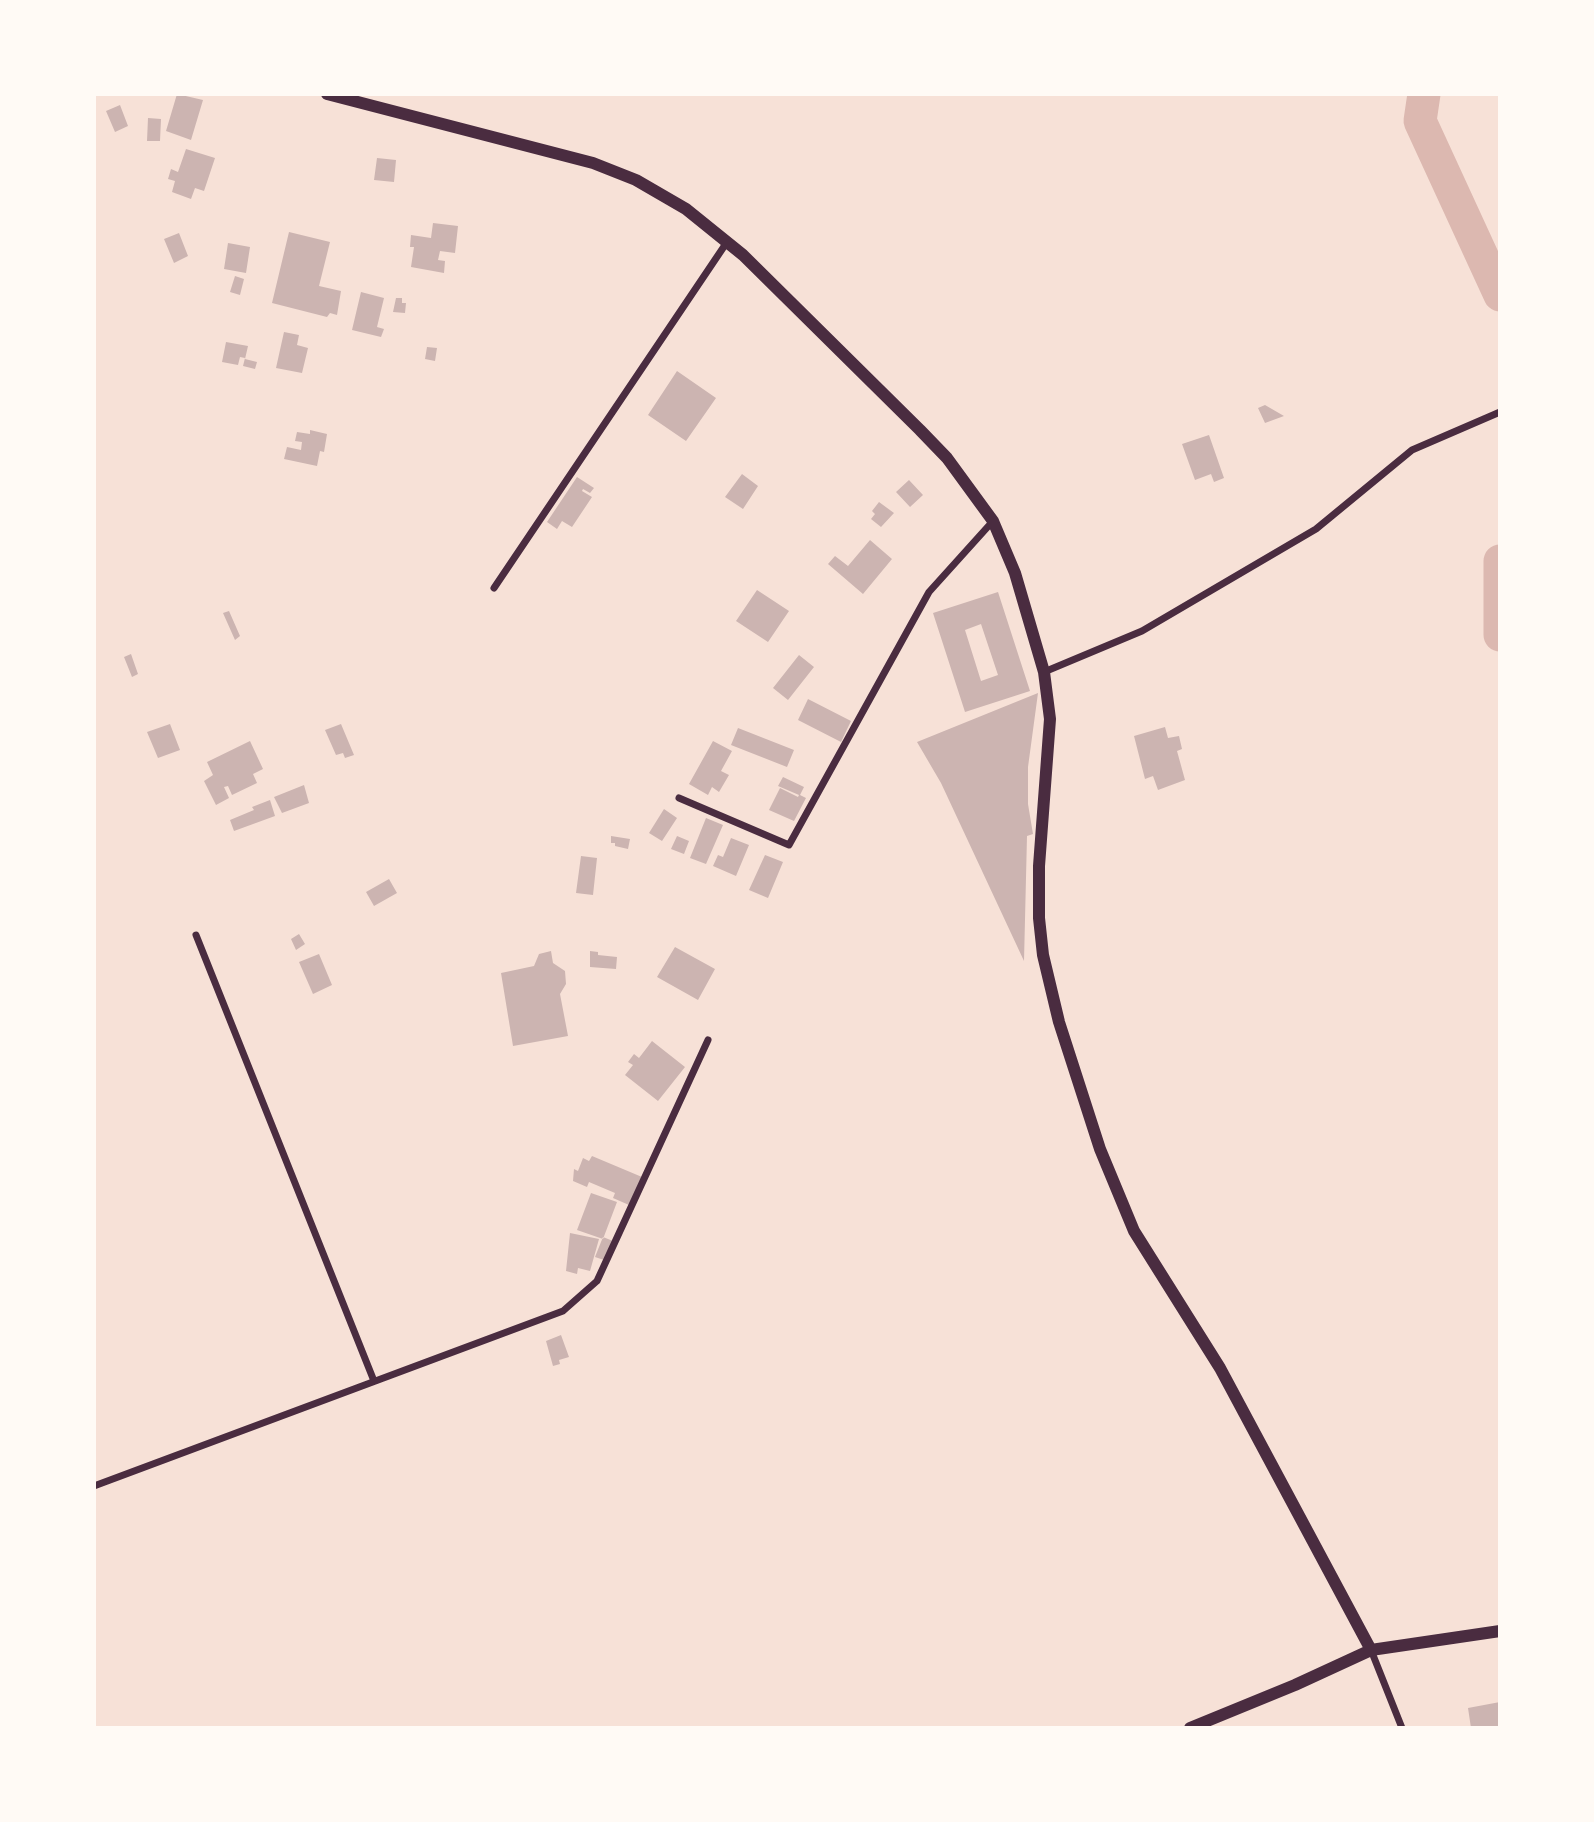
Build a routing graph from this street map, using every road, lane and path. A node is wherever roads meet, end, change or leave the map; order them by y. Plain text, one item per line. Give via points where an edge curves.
1 (327, 94) edge
2 (727, 242) junction
3 (1500, 412) edge
4 (993, 521) junction
5 (494, 588) dead end
6 (1044, 673) junction
7 (679, 798) dead end
8 (196, 934) dead end
9 (708, 1040) dead end
10 (374, 1381) junction
11 (94, 1486) edge
12 (1500, 1631) edge
13 (1371, 1650) junction
14 (1190, 1727) edge
15 (1402, 1727) edge

1 - 2 street via 593,163 636,180 686,209
2 - 4 street via 947,458
2 - 5 street
3 - 6 street via 1412,450 1315,529 1142,631
4 - 6 street via 1015,573
4 - 7 street via 929,592 789,845
6 - 13 street via 1050,719 1039,866 1043,955 1059,1022 1100,1149 1134,1231 1220,1368
8 - 10 street
9 - 10 street via 597,1281 563,1311
10 - 11 street
12 - 13 street
13 - 14 street
13 - 15 street

